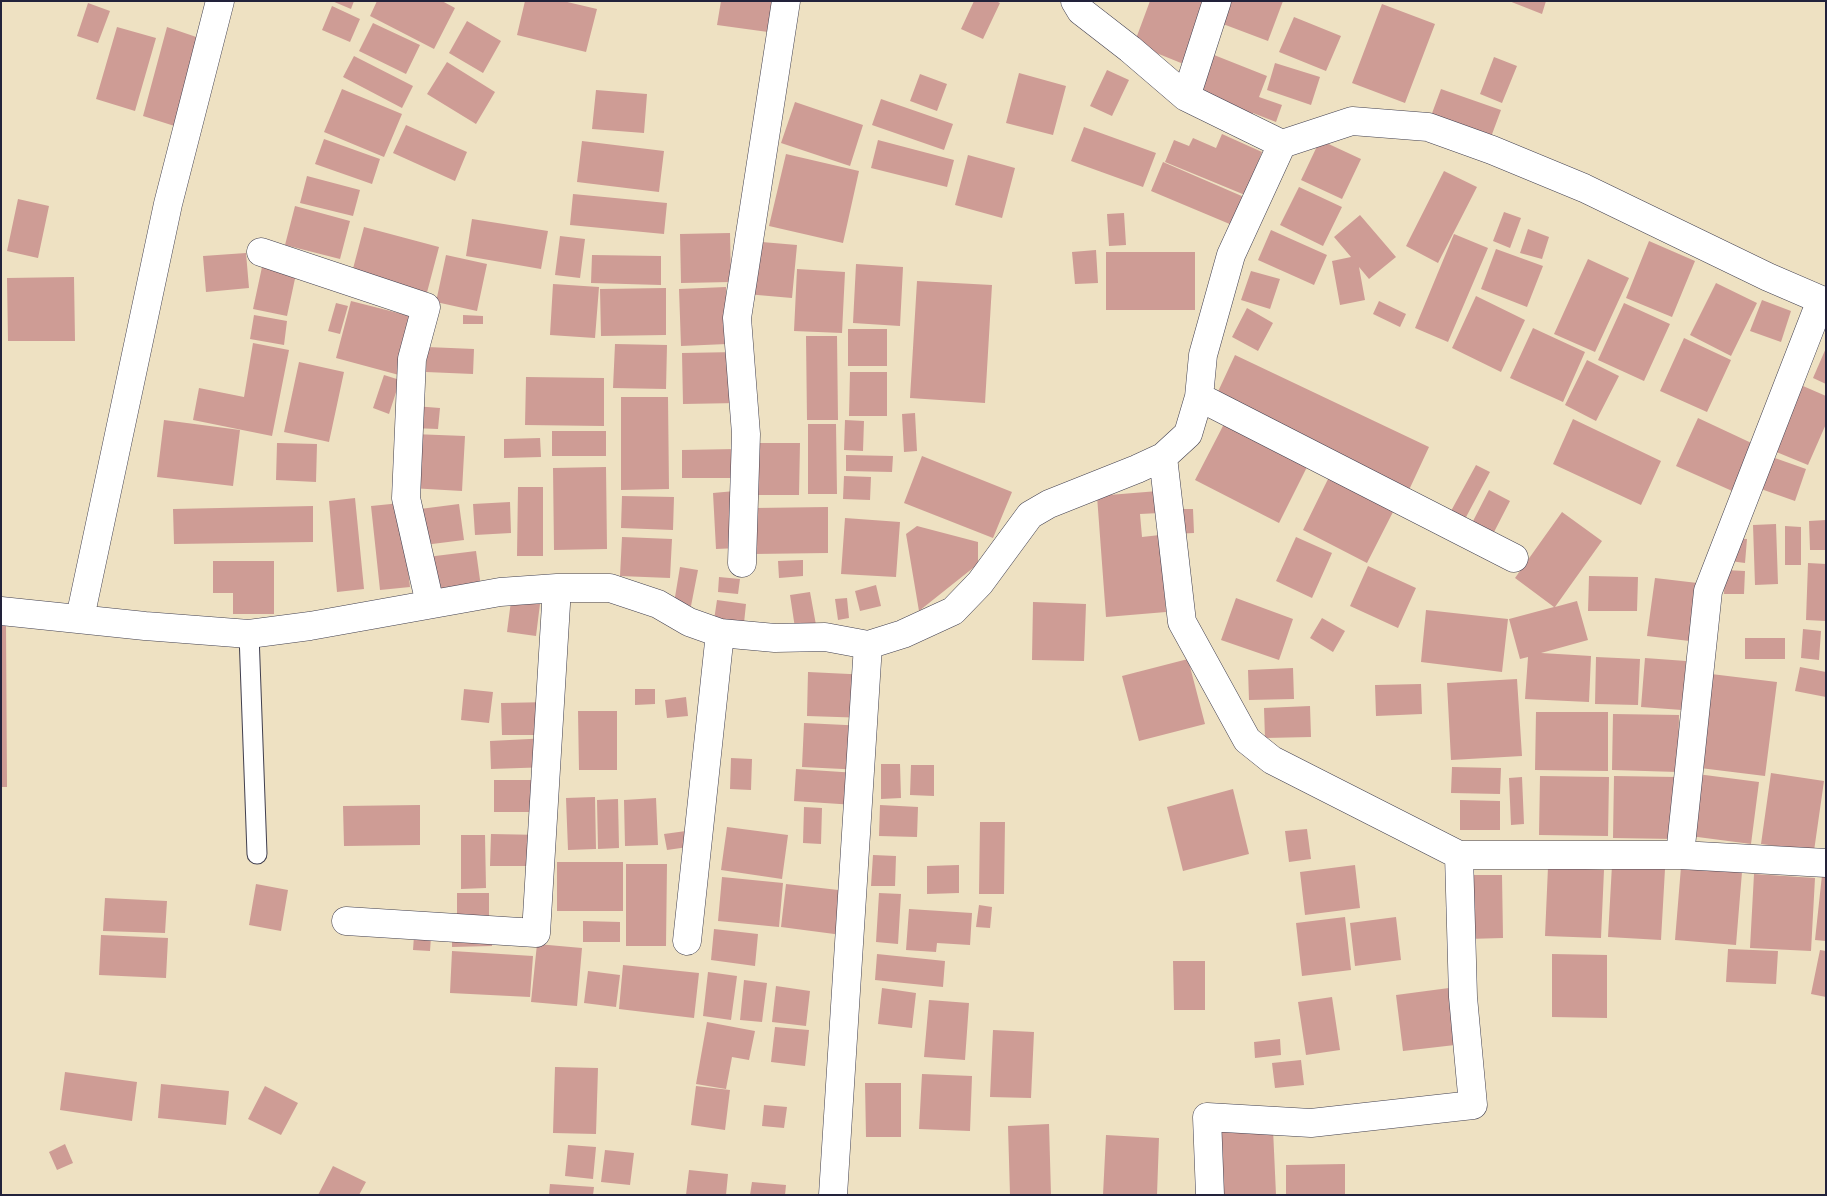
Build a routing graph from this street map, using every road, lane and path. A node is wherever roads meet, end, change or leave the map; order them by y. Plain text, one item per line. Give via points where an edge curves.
1 (220, 1) edge
2 (786, 1) edge
3 (1217, 1) edge
4 (1080, 4) edge
5 (1186, 97) junction
6 (1282, 144) junction
7 (261, 252) dead end
8 (1824, 301) edge
9 (1199, 397) junction
10 (1163, 457) junction
11 (1514, 558) dead end
12 (742, 562) dead end
13 (557, 588) junction
14 (430, 604) junction
15 (1, 611) edge
16 (80, 618) junction
17 (720, 633) junction
18 (249, 634) junction
19 (868, 646) junction
20 (257, 854) dead end
21 (1459, 855) junction
22 (1680, 855) junction
23 (1826, 863) edge
24 (346, 921) dead end
25 (687, 941) dead end
26 (833, 1195) edge
27 (1210, 1195) edge

1 - 16 street via 168,204
2 - 12 street via 737,318 746,434
3 - 5 street
4 - 5 street
5 - 6 street
6 - 8 street via 1352,121 1428,127 1584,188
6 - 9 street via 1231,255 1203,354
7 - 14 street via 426,307 412,359 406,498
8 - 22 street via 1708,591
9 - 10 street via 1188,434
9 - 11 street
10 - 19 street via 1030,515 980,584 953,611
10 - 21 street via 1182,622 1247,740 1272,760
13 - 14 street via 500,592
13 - 17 street via 610,588 658,604 689,622
13 - 24 street via 536,933
14 - 18 street
15 - 16 street
16 - 18 street
17 - 19 street via 775,638 825,637
17 - 25 street
18 - 20 lane
19 - 26 street
21 - 22 street
21 - 27 street via 1463,997 1474,1105 1311,1123 1207,1117
22 - 23 street

